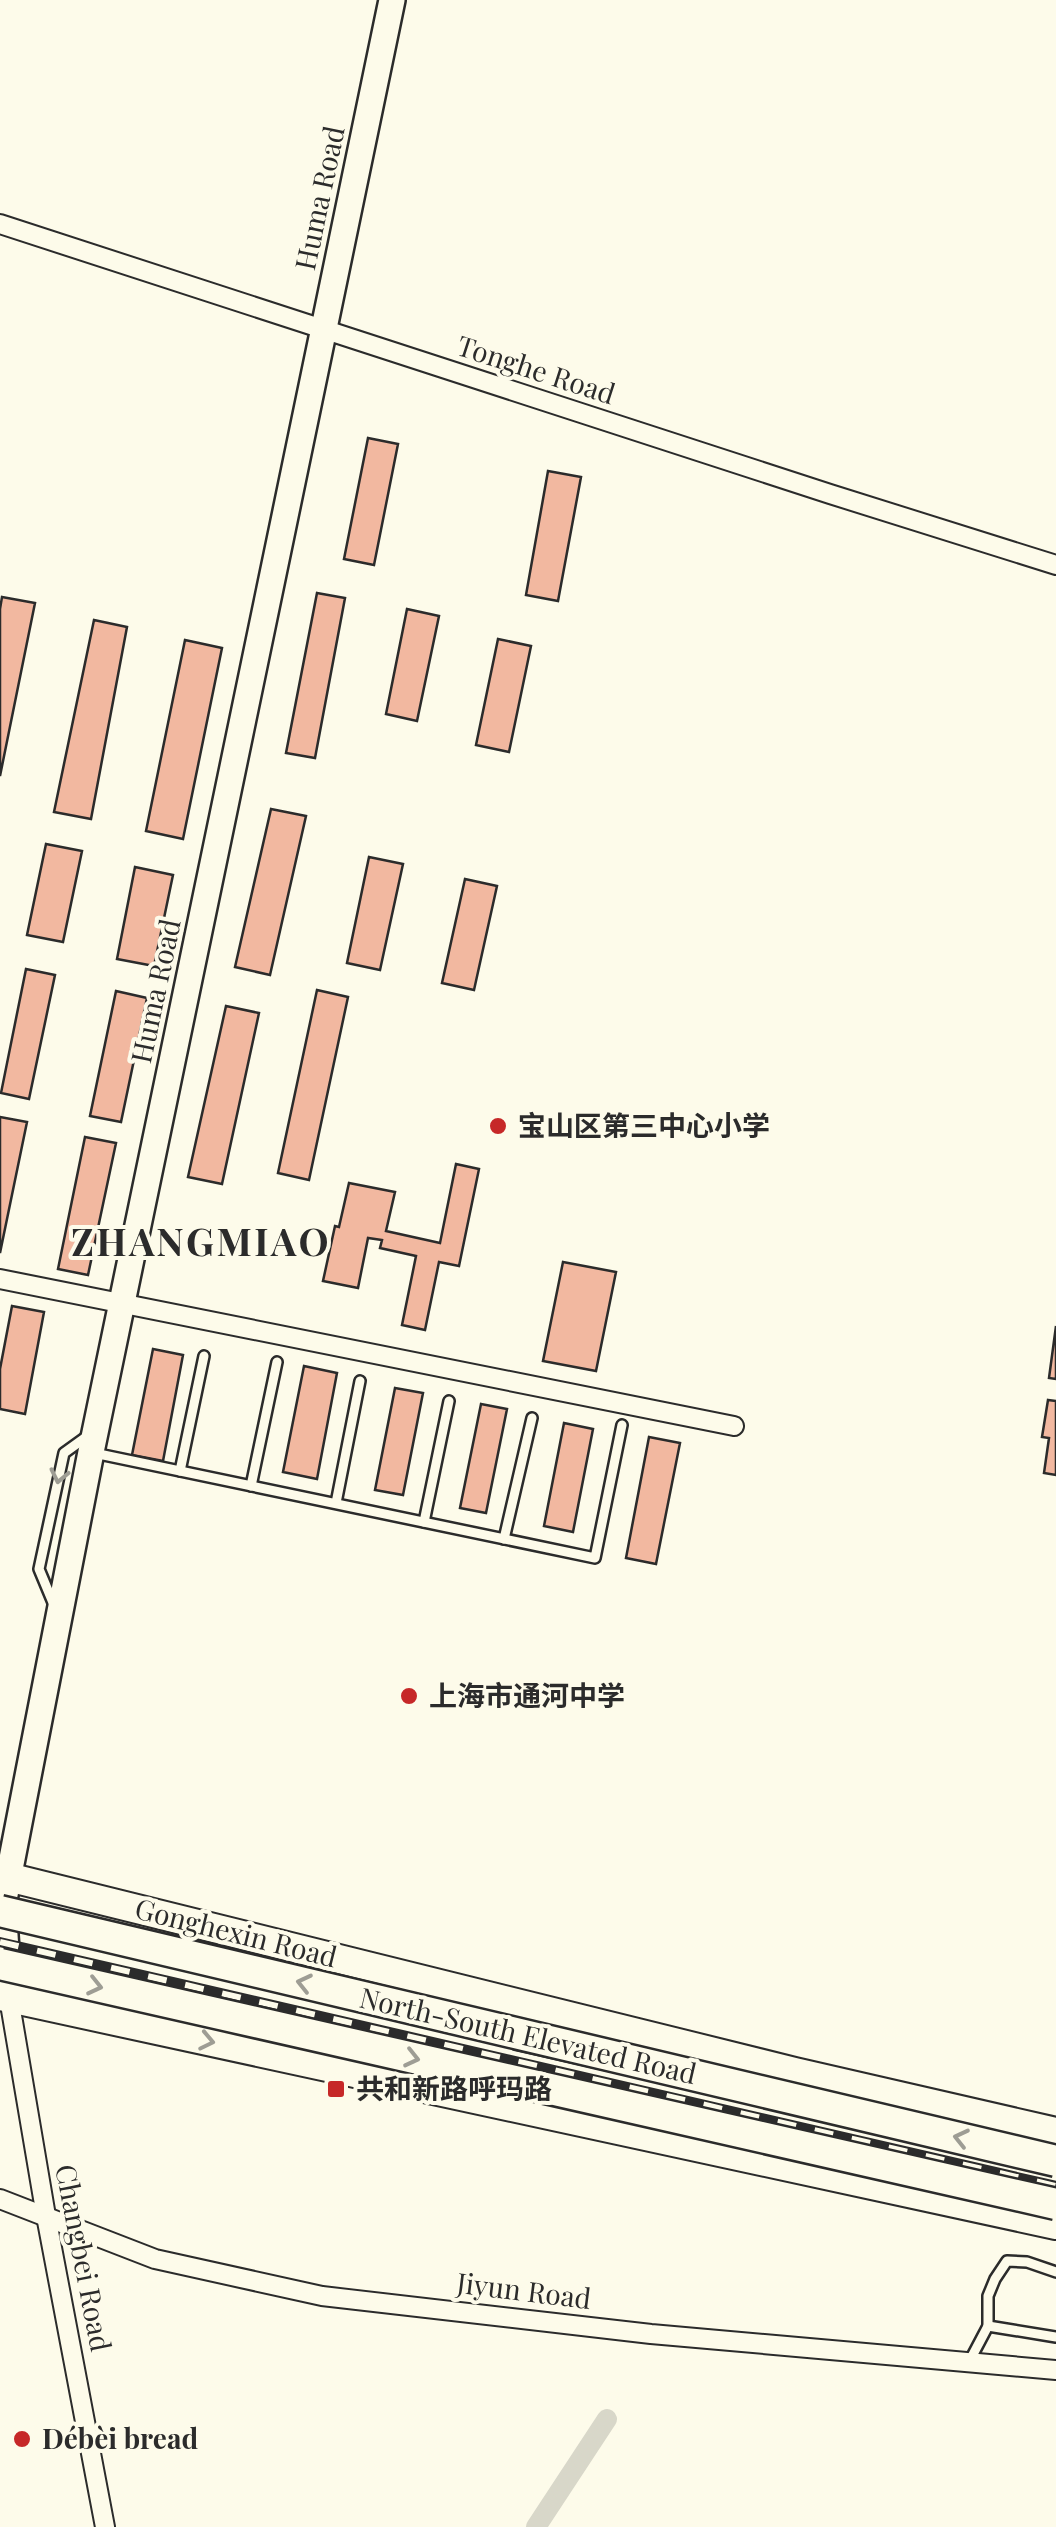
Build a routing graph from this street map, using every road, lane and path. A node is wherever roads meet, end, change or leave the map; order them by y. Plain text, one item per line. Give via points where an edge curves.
1 (392, 0) edge
2 (0, 224) edge
3 (323, 330) junction
4 (1056, 565) edge
5 (0, 1279) edge
6 (122, 1304) junction
7 (204, 1356) dead end
8 (277, 1362) dead end
9 (360, 1382) dead end
10 (449, 1401) dead end
11 (532, 1418) dead end
12 (622, 1425) dead end
13 (734, 1426) dead end
14 (93, 1442) junction
15 (180, 1471) junction
16 (251, 1486) junction
17 (336, 1504) junction
18 (424, 1522) junction
19 (504, 1539) junction
20 (5, 1876) edge
21 (0, 1911) edge
22 (0, 1964) edge
23 (380, 1968) junction
24 (3, 2005) edge
25 (354, 2072) junction
26 (1056, 2115) edge
27 (1056, 2132) edge
28 (1056, 2161) edge
29 (0, 2198) edge
30 (1056, 2204) edge
31 (46, 2216) junction
32 (1056, 2225) edge
33 (1056, 2242) edge
34 (1056, 2272) edge
35 (988, 2326) junction
36 (1056, 2337) edge
37 (968, 2362) junction
38 (1056, 2370) edge
39 (105, 2527) edge

1 - 3 street, Huma Road
2 - 3 street, Tonghe Road
3 - 4 street, Tonghe Road
3 - 6 street, Huma Road
5 - 6 street
6 - 13 street
6 - 14 street, Huma Road
7 - 15 lane
8 - 16 lane
9 - 17 lane
10 - 18 lane
11 - 19 lane
12 - 19 lane via 595,1558
14 - 15 lane
14 - 20 street, Huma Road
15 - 16 lane
16 - 17 lane
17 - 18 lane
18 - 19 lane
20 - 23 main road, Gonghexin Road
20 - 24 street, Huma Road
28 -> 21 highway, North-South Elevated Road, bridge
22 -> 30 highway, North-South Elevated Road, bridge
23 - 26 main road via 430,1966
23 - 27 main road, Gonghexin Road
24 -> 25 main road
24 - 31 street, Changbei Road
25 - 32 main road
25 - 33 main road via 420,2100
29 - 31 street, Jiyun Road
31 - 37 street, Jiyun Road via 155,2259 322,2296
31 - 39 street, Changbei Road
34 - 35 lane via 1007,2261 988,2296
35 - 36 lane
35 - 37 lane
37 - 38 street, Jiyun Road

